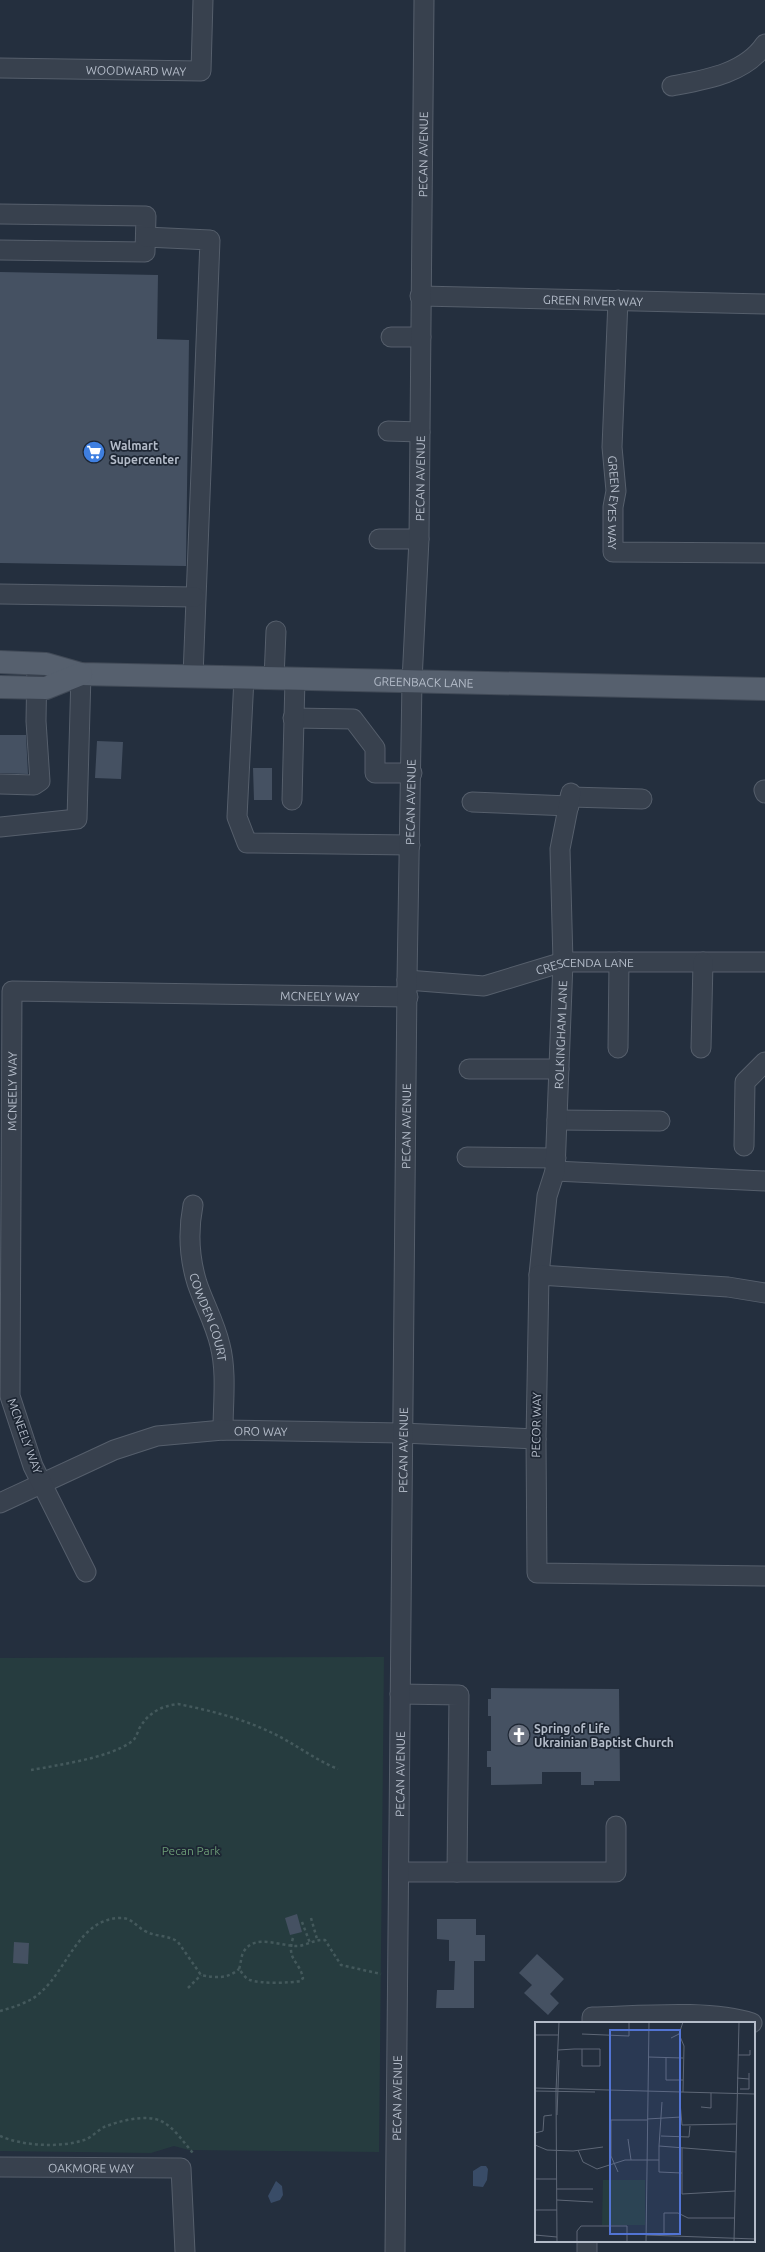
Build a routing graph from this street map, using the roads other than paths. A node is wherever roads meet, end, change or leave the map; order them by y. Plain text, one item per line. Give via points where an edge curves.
1 (203, 0) edge
2 (424, 0) edge
3 (764, 48) edge
4 (0, 68) edge
5 (672, 86) dead end
6 (0, 214) edge
7 (146, 237) junction
8 (0, 250) edge
9 (420, 296) junction
10 (618, 300) junction
11 (765, 304) edge
12 (391, 337) dead end
13 (421, 337) junction
14 (388, 431) dead end
15 (420, 432) junction
16 (379, 539) dead end
17 (419, 539) junction
18 (765, 553) edge
19 (0, 594) edge
20 (195, 597) junction
21 (276, 631) dead end
22 (0, 662) edge
23 (37, 663) junction
24 (81, 674) junction
25 (193, 676) junction
26 (244, 678) junction
27 (284, 678) junction
28 (412, 681) junction
29 (0, 687) edge
30 (36, 688) junction
31 (765, 689) edge
32 (293, 718) junction
33 (412, 773) junction
34 (0, 784) edge
35 (570, 799) junction
36 (642, 799) dead end
37 (292, 800) dead end
38 (472, 802) dead end
39 (0, 827) edge
40 (410, 845) junction
41 (563, 962) junction
42 (619, 962) junction
43 (703, 962) junction
44 (765, 962) edge
45 (408, 989) junction
46 (618, 1048) dead end
47 (701, 1048) dead end
48 (765, 1062) edge
49 (469, 1069) dead end
50 (559, 1069) junction
51 (557, 1120) junction
52 (660, 1121) dead end
53 (744, 1146) dead end
54 (467, 1157) dead end
55 (555, 1164) junction
56 (765, 1181) edge
57 (193, 1205) dead end
58 (539, 1275) junction
59 (765, 1293) edge
60 (223, 1430) junction
61 (402, 1433) junction
62 (536, 1439) junction
63 (43, 1484) junction
64 (0, 1504) edge
65 (86, 1572) dead end
66 (765, 1576) edge
67 (400, 1694) junction
68 (616, 1826) dead end
69 (399, 1872) junction
70 (457, 1872) junction
71 (592, 2022) edge
72 (750, 2022) edge
73 (755, 2024) edge
74 (765, 2028) edge
75 (0, 2167) edge
76 (185, 2252) edge
77 (395, 2252) edge

1 - 4 street, WOODWARD WAY via 202,71
2 - 9 street, PECAN AVENUE
3 - 5 street via 725,74
6 - 7 street via 146,216
7 - 8 street via 145,252
7 - 20 street via 210,240
9 - 10 street, GREEN RIVER WAY
9 - 13 street, PECAN AVENUE
10 - 11 street, GREEN RIVER WAY
10 - 18 street, GREEN EYES WAY via 612,447 616,491 613,507 613,552
12 - 13 street
13 - 15 street, PECAN AVENUE
14 - 15 street
15 - 17 street, PECAN AVENUE
16 - 17 street
17 - 28 street, PECAN AVENUE
19 - 20 street
20 - 25 street
21 - 27 street
22 - 23 main road, GREENBACK LANE
23 - 24 main road, GREENBACK LANE
23 - 30 street
24 - 25 main road, GREENBACK LANE
24 - 30 main road, GREENBACK LANE via 46,688
24 - 39 street via 77,819
25 - 26 main road, GREENBACK LANE
26 - 27 main road, GREENBACK LANE
26 - 40 street via 237,817 247,843
27 - 28 main road, GREENBACK LANE
27 - 32 street
28 - 31 main road, GREENBACK LANE
28 - 33 street, PECAN AVENUE
29 - 30 main road, GREENBACK LANE
30 - 34 street via 40,780 34,785
32 - 33 street via 353,719 375,748 375,773
32 - 37 street
33 - 40 street, PECAN AVENUE
35 - 36 street
35 - 38 street
35 - 41 street, ROLKINGHAM LANE via 560,850
40 - 45 street, PECAN AVENUE
41 - 42 street, CRESCENDA LANE
41 - 45 street, CRESCENDA LANE via 484,986
41 - 50 street, ROLKINGHAM LANE
42 - 43 street, CRESCENDA LANE
42 - 46 street
43 - 44 street, CRESCENDA LANE
43 - 47 street
45 - 61 street, PECAN AVENUE
45 - 63 street, MCNEELY WAY via 12,991 9,1385 13,1407 33,1466
48 - 53 street via 745,1082
49 - 50 street
50 - 51 street, ROLKINGHAM LANE
51 - 52 street
51 - 55 street, ROLKINGHAM LANE
54 - 55 street
55 - 56 street
55 - 58 street, ROLKINGHAM LANE via 547,1196
57 - 60 street, COWDEN COURT via 190,1221 191,1258 220,1346 223,1368
58 - 59 street via 728,1287
58 - 62 street, PECOR WAY
60 - 61 street, ORO WAY
60 - 63 street, ORO WAY via 157,1436 132,1443
61 - 62 street, ORO WAY
61 - 67 street, PECAN AVENUE
62 - 66 street, PECOR WAY via 537,1573
63 - 64 street, ORO WAY
63 - 65 street, MCNEELY WAY
67 - 69 street, PECAN AVENUE
67 - 70 street via 459,1695
68 - 70 street via 616,1872
69 - 70 street
69 - 77 street, PECAN AVENUE
71 - 72 street via 592,2017 689,2015
73 - 74 street
75 - 76 street, OAKMORE WAY via 181,2168

